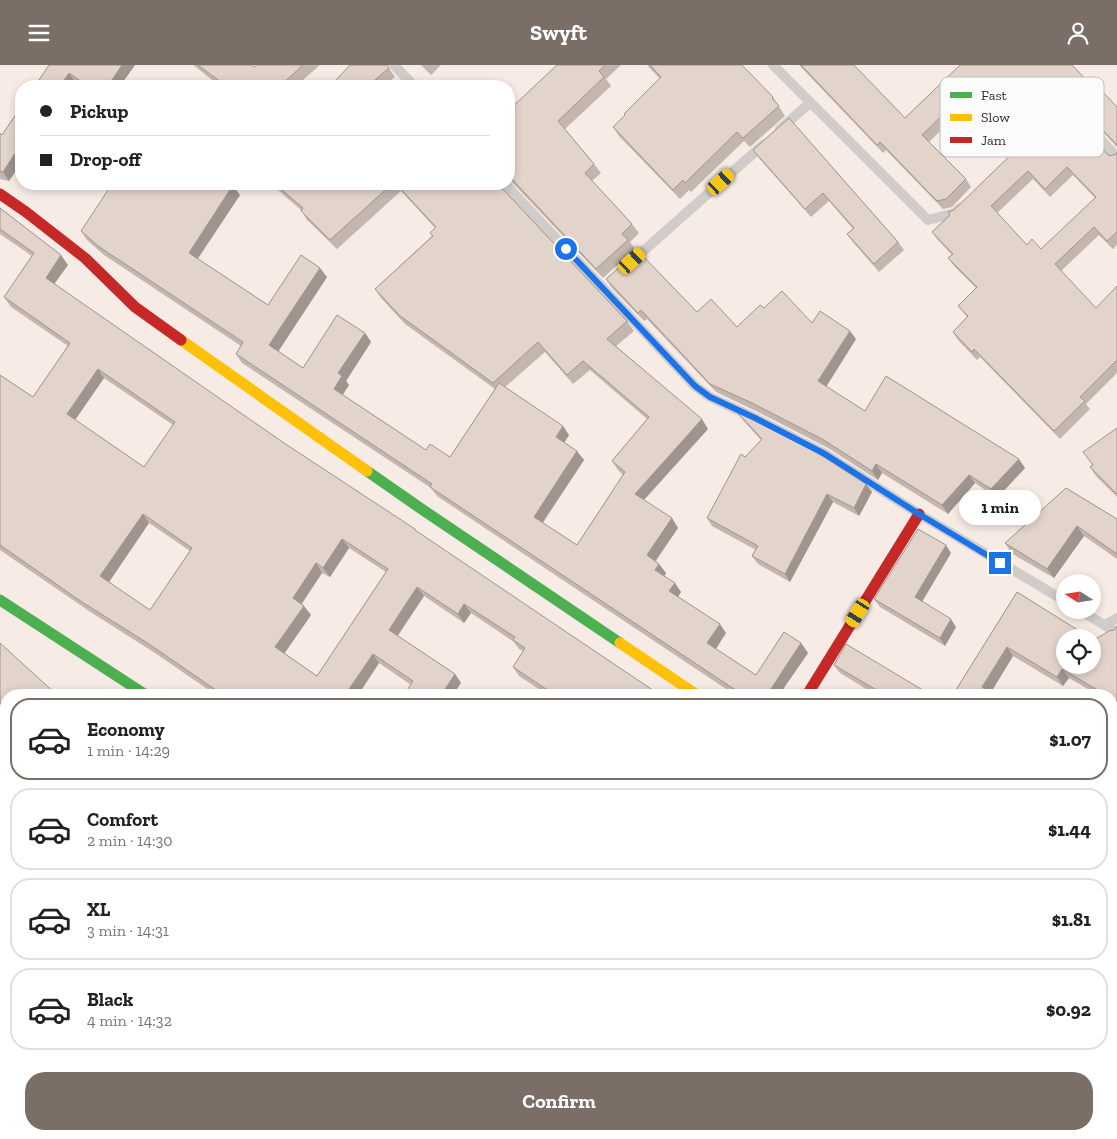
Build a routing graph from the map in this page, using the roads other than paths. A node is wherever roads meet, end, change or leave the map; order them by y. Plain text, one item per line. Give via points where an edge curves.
1 (394, 65) edge
2 (773, 65) edge
3 (408, 80) edge
4 (810, 103) junction
5 (1104, 143) edge
6 (1117, 157) edge
7 (511, 190) edge
8 (0, 194) edge
9 (969, 200) edge
10 (624, 268) edge
11 (919, 514) junction
12 (1056, 596) edge
13 (0, 599) edge
14 (1117, 618) edge
15 (1095, 619) edge
16 (1105, 625) junction
17 (1117, 633) edge
18 (137, 689) edge
19 (688, 689) edge
20 (811, 689) edge

1 - 3 lane
2 - 4 lane
4 - 9 lane via 928,220 955,213
4 - 10 lane
5 - 6 lane
7 - 11 lane via 606,284 695,386 710,397 825,454
8 - 19 street via 85,258 136,307 423,510
11 - 12 lane
11 - 20 street
13 - 18 street
14 - 16 lane
15 - 16 lane
16 - 17 lane

